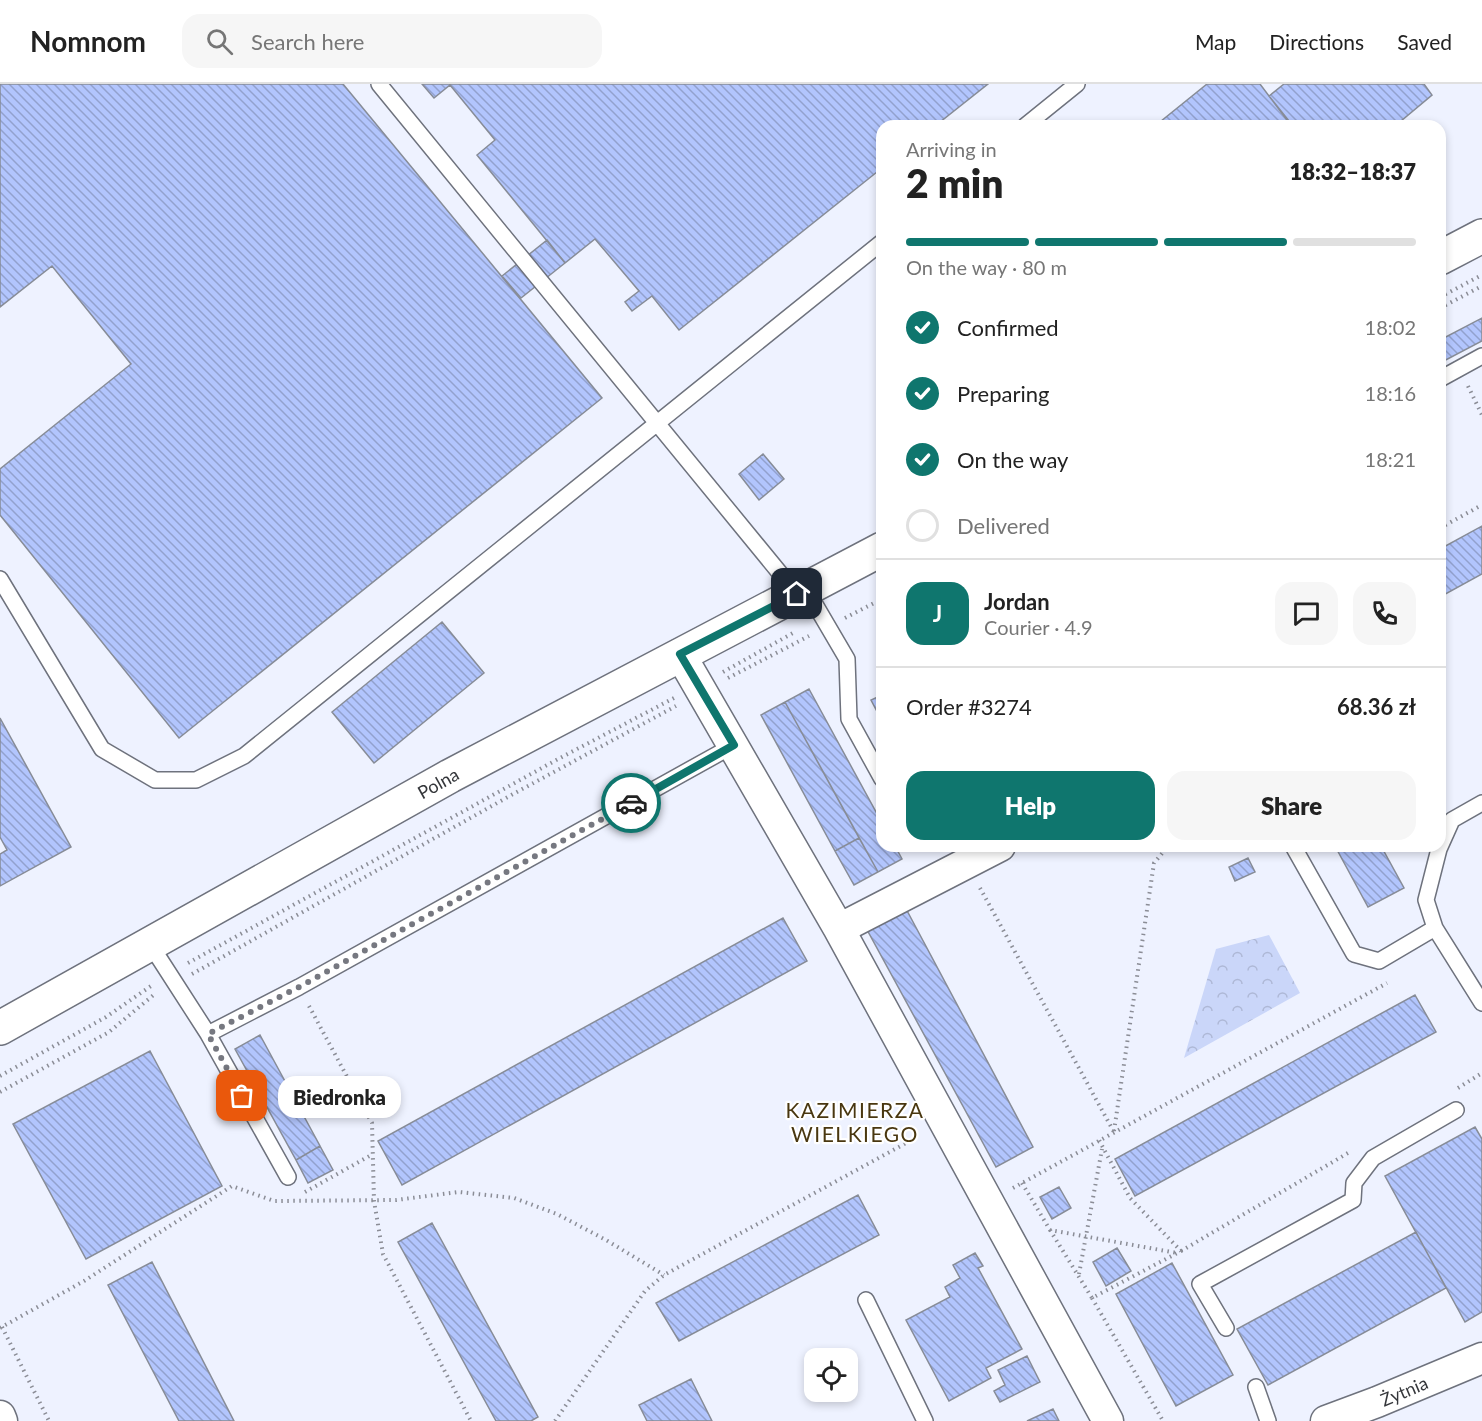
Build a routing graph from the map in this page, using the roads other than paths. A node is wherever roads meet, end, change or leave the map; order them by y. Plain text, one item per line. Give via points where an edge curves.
1 (380, 84) edge
2 (1077, 84) edge
3 (1032, 120) edge
4 (1482, 236) edge
5 (876, 247) edge
6 (1446, 255) edge
7 (1482, 356) edge
8 (1446, 376) edge
9 (657, 423) junction
10 (876, 552) edge
11 (0, 579) edge
12 (802, 591) junction
13 (680, 654) junction
14 (734, 745) junction
15 (876, 768) edge
16 (1482, 803) edge
17 (1446, 833) edge
18 (989, 852) edge
19 (1296, 852) edge
20 (1438, 852) edge
21 (839, 928) junction
22 (1435, 928) junction
23 (150, 944) junction
24 (1482, 1003) edge
25 (0, 1028) edge
26 (208, 1034) junction
27 (1456, 1110) dead end
28 (288, 1177) dead end
29 (866, 1300) dead end
30 (1226, 1328) dead end
31 (1482, 1358) edge
32 (1256, 1388) dead end
33 (0, 1416) edge
34 (2, 1421) edge
35 (925, 1421) edge
36 (1108, 1421) edge
37 (1268, 1421) edge
38 (1326, 1421) edge

1 - 9 lane
2 - 3 lane
4 - 6 street
5 - 9 lane
7 - 8 lane
9 - 11 lane via 244,756 196,780 155,780 102,749
9 - 12 lane
10 - 12 street, Polna
12 - 13 street, Polna
12 - 15 lane via 847,659 849,718
13 - 14 street
13 - 23 street, Polna via 450,776
14 - 21 street
14 - 26 lane
16 - 17 lane via 1452,820
18 - 21 street
19 - 22 lane via 1354,954 1378,961
20 - 22 lane via 1426,900
21 - 36 street
22 - 24 lane
23 - 25 street, Polna
23 - 26 lane
26 - 28 lane
27 - 30 lane via 1372,1158 1354,1183 1353,1200 1200,1284
29 - 35 lane
31 - 38 street, Żytnia
32 - 37 lane
33 - 34 street

